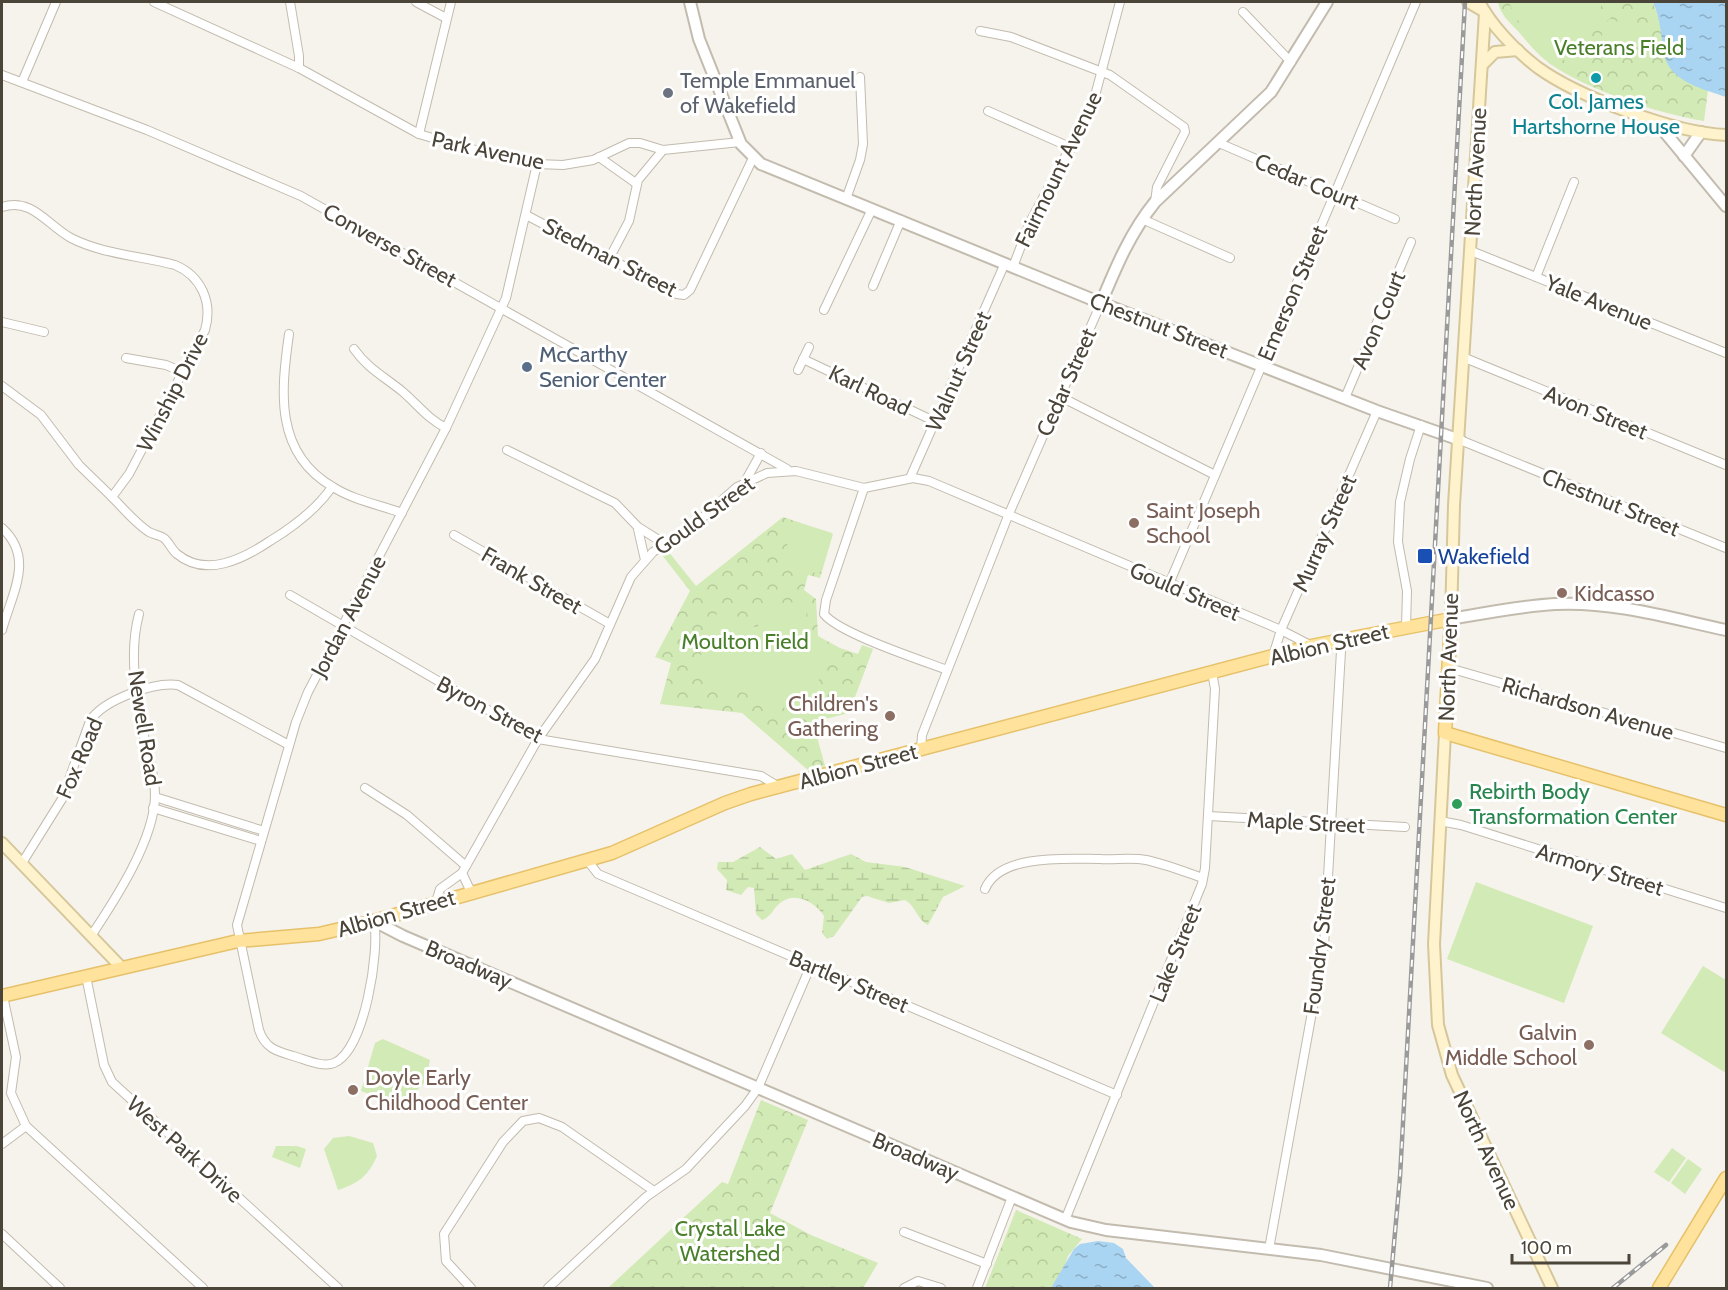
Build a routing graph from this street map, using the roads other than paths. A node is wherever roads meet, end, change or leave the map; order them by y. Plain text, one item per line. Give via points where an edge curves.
1 (56, 2) edge
2 (154, 2) edge
3 (290, 2) edge
4 (416, 2) edge
5 (451, 2) edge
6 (690, 2) edge
7 (1120, 2) edge
8 (1327, 2) edge
9 (1416, 2) edge
10 (1468, 2) edge
11 (1479, 2) edge
12 (1485, 7) edge
13 (1243, 12) dead end
14 (446, 18) junction
15 (980, 31) dead end
16 (1518, 50) junction
17 (1291, 62) junction
18 (1482, 65) junction
19 (298, 68) junction
20 (1102, 72) junction
21 (2, 75) edge
22 (860, 77) dead end
23 (22, 82) junction
24 (987, 111) dead end
25 (1651, 120) junction
26 (1701, 132) junction
27 (419, 134) junction
28 (1726, 135) edge
29 (740, 142) junction
30 (1219, 143) junction
31 (1072, 148) junction
32 (663, 150) junction
33 (1684, 156) junction
34 (599, 157) junction
35 (753, 158) junction
36 (537, 164) junction
37 (1574, 182) dead end
38 (637, 184) junction
39 (1334, 193) junction
40 (846, 198) junction
41 (1155, 202) junction
42 (1726, 206) edge
43 (2, 207) edge
44 (872, 209) junction
45 (526, 215) junction
46 (1142, 219) junction
47 (1395, 219) dead end
48 (901, 220) junction
49 (1411, 242) dead end
50 (1471, 251) junction
51 (1230, 258) dead end
52 (609, 259) junction
53 (1009, 265) junction
54 (1536, 277) junction
55 (873, 286) dead end
56 (1101, 303) junction
57 (501, 307) junction
58 (824, 310) dead end
59 (2, 322) edge
60 (44, 332) dead end
61 (289, 334) dead end
62 (809, 347) dead end
63 (354, 349) dead end
64 (1726, 353) edge
65 (126, 358) dead end
66 (1465, 358) junction
67 (803, 359) junction
68 (1261, 366) junction
69 (798, 370) dead end
70 (182, 372) junction
71 (2, 386) edge
72 (1059, 396) junction
73 (1345, 398) junction
74 (1377, 411) junction
75 (936, 422) junction
76 (1422, 425) junction
77 (446, 428) junction
78 (1460, 440) junction
79 (507, 450) dead end
80 (761, 453) junction
81 (1726, 465) edge
82 (788, 470) junction
83 (1215, 475) junction
84 (910, 478) junction
85 (745, 481) junction
86 (332, 487) junction
87 (864, 488) junction
88 (112, 497) junction
89 (402, 513) junction
90 (1008, 516) junction
91 (2, 528) edge
92 (638, 528) junction
93 (454, 535) dead end
94 (665, 544) junction
95 (1726, 548) edge
96 (645, 560) junction
97 (1169, 584) junction
98 (290, 595) dead end
99 (139, 614) dead end
100 (1451, 619) junction
101 (610, 624) junction
102 (342, 626) junction
103 (1406, 627) junction
104 (2, 630) edge
105 (1281, 630) junction
106 (1726, 630) edge
107 (1339, 639) junction
108 (1311, 646) junction
109 (1273, 656) junction
110 (1449, 668) junction
111 (947, 670) junction
112 (1212, 672) junction
113 (136, 692) junction
114 (1445, 733) junction
115 (538, 739) junction
116 (289, 746) junction
117 (1726, 748) edge
118 (921, 749) junction
119 (779, 787) junction
120 (365, 788) dead end
121 (155, 797) junction
122 (153, 808) junction
123 (1726, 815) edge
124 (1208, 816) junction
125 (1440, 821) junction
126 (1330, 824) junction
127 (1405, 827) dead end
128 (264, 831) junction
129 (261, 840) junction
130 (2, 843) edge
131 (587, 860) junction
132 (22, 863) junction
133 (464, 870) junction
134 (1203, 878) junction
135 (985, 889) dead end
136 (471, 892) junction
137 (436, 902) junction
138 (1726, 908) edge
139 (374, 921) junction
140 (91, 936) junction
141 (238, 941) junction
142 (811, 966) junction
143 (121, 968) junction
144 (86, 976) junction
145 (2, 996) edge
146 (758, 1088) junction
147 (1117, 1095) junction
148 (26, 1126) junction
149 (2, 1144) edge
150 (1726, 1178) edge
151 (654, 1191) junction
152 (1012, 1197) junction
153 (1065, 1220) junction
154 (904, 1232) dead end
155 (2, 1234) edge
156 (1269, 1249) junction
157 (987, 1264) junction
158 (60, 1288) edge
159 (203, 1288) edge
160 (338, 1288) edge
161 (471, 1288) edge
162 (548, 1288) edge
163 (904, 1288) edge
164 (941, 1288) edge
165 (977, 1288) edge
166 (1487, 1288) edge
167 (1552, 1288) edge
168 (1659, 1288) edge

1 - 23 street
2 - 19 street, Park Avenue
3 - 19 street via 300,56
4 - 14 street
5 - 14 street
6 - 29 street, Chestnut Street via 699,39
7 - 20 street, Fairmount Avenue
8 - 17 street, Cedar Street
9 - 39 street, Emerson Street
10 - 12 main road
11 - 12 main road
12 - 16 main road
12 - 18 main road, North Avenue
13 - 17 street
14 - 27 street
15 - 20 street via 1011,37
16 - 18 main road via 1495,52
16 - 25 main road via 1545,72
17 - 30 street, Cedar Street via 1271,92
18 - 50 main road, North Avenue
19 - 27 street, Park Avenue
20 - 31 street, Fairmount Avenue via 1092,107
20 - 41 street via 1185,129 1157,187
21 - 23 street, Converse Street
22 - 40 street via 863,144
23 - 57 street, Converse Street via 292,191
24 - 31 street
25 - 26 main road
25 - 33 street
26 - 28 main road
26 - 33 street
27 - 36 street, Park Avenue
29 - 32 street, Park Avenue
29 - 35 street, Chestnut Street
30 - 39 street, Cedar Court
30 - 41 street, Cedar Street
31 - 53 street, Fairmount Avenue
32 - 34 street, Park Avenue via 629,143
32 - 38 street
33 - 42 street
34 - 36 street, Park Avenue via 574,164
34 - 38 street
35 - 40 street, Chestnut Street
35 - 52 street, Stedman Street via 687,293 677,294
36 - 45 street, Jordan Avenue
37 - 54 street
38 - 52 street via 629,221
39 - 47 street, Cedar Court
39 - 68 street, Emerson Street
40 - 44 street, Chestnut Street
41 - 46 street, Cedar Street
43 - 70 street, Winship Drive via 29,208 76,240 175,265 194,277 206,296 207,319
44 - 48 street, Chestnut Street
44 - 58 street
45 - 52 street, Stedman Street
45 - 57 street, Jordan Avenue
46 - 51 street
46 - 56 street, Cedar Street via 1124,249
48 - 53 street, Chestnut Street
48 - 55 street
49 - 73 street, Avon Court
50 - 54 street, Yale Avenue
50 - 66 main road, North Avenue
53 - 56 street, Chestnut Street
53 - 75 street, Walnut Street
54 - 64 street, Yale Avenue
56 - 68 street, Chestnut Street
56 - 72 street, Cedar Street
57 - 77 street, Jordan Avenue
57 - 80 street, Converse Street
59 - 60 street
61 - 86 street via 282,391 287,431 307,464
62 - 67 street, Karl Road
63 - 77 street via 367,366
65 - 70 street
66 - 78 main road, North Avenue
66 - 81 street, Avon Street
67 - 69 street, Karl Road
67 - 75 street, Karl Road
68 - 73 street, Chestnut Street
68 - 83 street, Emerson Street
70 - 88 street, Winship Drive via 127,478
71 - 88 street via 41,414 79,465
72 - 83 street
72 - 90 street, Cedar Street
73 - 74 street, Chestnut Street
74 - 76 street, Chestnut Street
74 - 105 street, Murray Street
75 - 84 street, Walnut Street
76 - 78 street, Chestnut Street
76 - 103 street via 1400,502 1398,542 1407,591
77 - 89 street, Jordan Avenue
78 - 95 street, Chestnut Street
78 - 100 main road, North Avenue
79 - 92 street via 615,502
80 - 82 street, Converse Street
80 - 85 street
82 - 85 street, Gould Street via 767,472
82 - 87 street, Gould Street
83 - 97 street, Emerson Street
84 - 87 street, Gould Street
84 - 90 street, Gould Street via 939,484
85 - 94 street, Gould Street via 697,523
86 - 88 street via 304,517 255,551 224,564 207,565 176,553 164,537 147,530
86 - 89 street
87 - 111 street via 824,614 829,622 846,630
89 - 102 street, Jordan Avenue
90 - 97 street, Gould Street
90 - 111 street, Cedar Street
91 - 104 street via 19,551 20,566
92 - 94 street
92 - 96 street
93 - 101 street, Frank Street
94 - 96 street, Gould Street
96 - 101 street, Gould Street via 626,584
97 - 105 street, Gould Street
98 - 102 street, Byron Street
99 - 113 street, Newell Road via 134,651
100 - 103 main road, Albion Street
100 - 106 street, Albion Street via 1573,604 1636,611
100 - 110 main road, North Avenue
101 - 115 street, Gould Street via 591,666
102 - 115 street, Byron Street
102 - 116 street, Jordan Avenue via 308,692
103 - 107 main road, Albion Street
105 - 108 street, Gould Street
105 - 109 street, Murray Street
107 - 108 main road, Albion Street
107 - 126 street, Foundry Street
108 - 109 main road, Albion Street
109 - 112 main road, Albion Street
110 - 114 main road, North Avenue
110 - 117 street, Richardson Avenue
111 - 118 street, Cedar Street via 922,735
112 - 118 main road, Albion Street
112 - 124 street, Lake Street via 1215,689
113 - 116 street, Fox Road via 178,685
113 - 121 street, Newell Road
113 - 132 street, Fox Road via 93,716 62,799
114 - 123 main road
114 - 125 main road, North Avenue
115 - 119 street, Byron Street via 760,776
115 - 133 street, Gould Street
116 - 128 street, Jordan Avenue
118 - 119 main road, Albion Street
119 - 131 main road, Albion Street via 725,802 632,845
120 - 133 street via 407,815
121 - 122 street, Newell Road
121 - 128 street
122 - 129 street
122 - 140 street, Newell Road via 136,860
124 - 126 street, Maple Street
124 - 134 street, Lake Street
125 - 138 street, Armory Street
125 - 167 main road, North Avenue via 1434,977 1442,1042 1452,1075
126 - 127 street, Maple Street
126 - 156 street, Foundry Street via 1324,946
128 - 129 street, Jordan Avenue
129 - 141 street, Jordan Avenue via 237,921
130 - 132 main road
131 - 136 main road, Albion Street
131 - 142 street, Bartley Street via 598,874
132 - 140 main road
133 - 136 street
133 - 137 street, Gould Street via 440,889
134 - 135 street via 1143,860 1041,860 996,874
134 - 147 street, Lake Street
136 - 137 main road, Albion Street
137 - 139 main road, Albion Street
139 - 141 main road, Albion Street via 319,934
139 - 141 street via 377,933 367,1000 355,1038 335,1062 320,1064 271,1049 261,1035 245,954
139 - 146 street, Broadway
140 - 143 main road
141 - 143 main road, Albion Street
142 - 146 street
142 - 147 street, Bartley Street
143 - 144 main road, Albion Street
144 - 145 main road, Albion Street
144 - 160 street, West Park Drive via 105,1068 112,1082
145 - 148 street via 15,1053 11,1093
146 - 151 street via 691,1165
146 - 152 street, Broadway
147 - 153 street, Lake Street
148 - 149 street
148 - 159 street
150 - 168 main road
151 - 161 street via 562,1127 539,1118 523,1121 503,1142 444,1234 446,1261
151 - 162 street
152 - 153 street, Broadway
152 - 157 street
153 - 156 street, Broadway via 1106,1230
154 - 157 street
155 - 158 street
156 - 166 street, Broadway via 1347,1259
157 - 165 street
163 - 164 street via 918,1281

